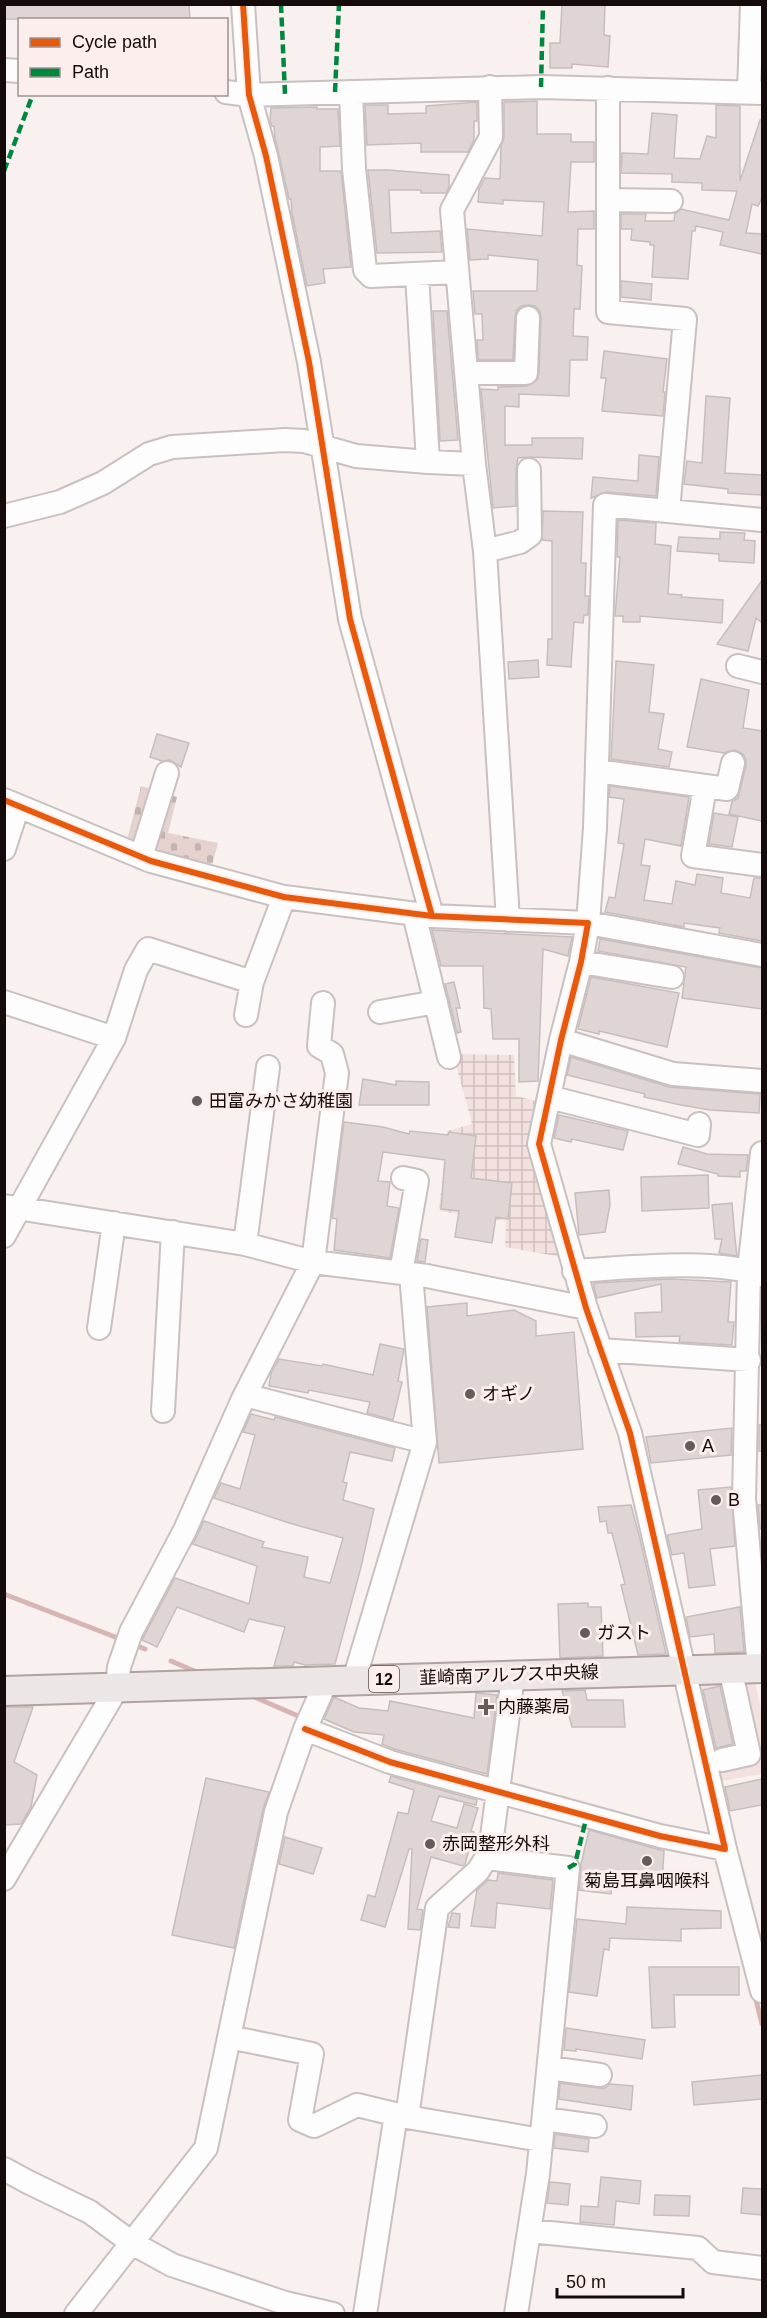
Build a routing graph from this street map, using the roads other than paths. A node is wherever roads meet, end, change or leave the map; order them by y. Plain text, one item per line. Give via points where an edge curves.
1 (243, 4) edge
2 (752, 4) edge
3 (490, 87) junction
4 (608, 88) junction
5 (228, 92) edge
6 (351, 92) junction
7 (756, 92) edge
8 (249, 95) junction
9 (608, 200) junction
10 (670, 201) dead end
11 (457, 272) junction
12 (417, 274) junction
13 (528, 318) dead end
14 (467, 373) junction
15 (321, 445) junction
16 (428, 462) junction
17 (474, 464) junction
18 (529, 470) dead end
19 (668, 511) junction
20 (4, 516) edge
21 (762, 520) edge
22 (485, 551) junction
23 (738, 666) dead end
24 (762, 672) edge
25 (733, 763) dead end
26 (597, 771) junction
27 (167, 773) dead end
28 (705, 787) junction
29 (11, 803) edge
30 (4, 849) edge
31 (141, 857) junction
32 (762, 865) edge
33 (284, 897) junction
34 (423, 915) junction
35 (508, 920) junction
36 (588, 923) junction
37 (762, 955) edge
38 (581, 962) junction
39 (672, 977) dead end
40 (252, 982) junction
41 (4, 1002) edge
42 (436, 1002) junction
43 (323, 1003) dead end
44 (380, 1012) dead end
45 (246, 1015) dead end
46 (114, 1038) junction
47 (561, 1040) junction
48 (449, 1057) dead end
49 (268, 1067) dead end
50 (762, 1081) edge
51 (549, 1097) junction
52 (699, 1124) dead end
53 (762, 1153) edge
54 (403, 1178) dead end
55 (12, 1207) edge
56 (114, 1223) junction
57 (173, 1232) junction
58 (4, 1236) edge
59 (245, 1244) junction
60 (313, 1262) junction
61 (574, 1271) junction
62 (756, 1272) edge
63 (406, 1273) junction
64 (586, 1308) junction
65 (99, 1328) dead end
66 (600, 1350) junction
67 (749, 1360) junction
68 (245, 1395) junction
69 (162, 1411) dead end
70 (425, 1442) junction
71 (756, 1563) edge
72 (730, 1668) junction
73 (761, 1668) edge
74 (683, 1669) junction
75 (513, 1676) junction
76 (354, 1680) junction
77 (326, 1682) junction
78 (117, 1688) junction
79 (4, 1691) edge
80 (307, 1723) junction
81 (723, 1760) dead end
82 (499, 1786) junction
83 (719, 1849) junction
84 (488, 1858) junction
85 (4, 1879) edge
86 (762, 1990) edge
87 (229, 2037) junction
88 (549, 2068) junction
89 (600, 2075) dead end
90 (402, 2116) junction
91 (596, 2126) dead end
92 (543, 2130) junction
93 (4, 2169) edge
94 (530, 2231) junction
95 (132, 2243) junction
96 (762, 2268) edge
97 (267, 2306) edge
98 (76, 2313) edge
99 (333, 2313) edge
100 (365, 2313) edge
101 (516, 2313) edge

1 - 8 street
2 - 7 street
3 - 4 street
3 - 6 street
3 - 11 street via 491,137 452,210
4 - 7 street
4 - 9 street
5 - 8 street
6 - 8 street
6 - 12 street via 354,169 365,270 371,276
8 - 15 street via 266,156 309,362
9 - 10 street
9 - 19 street via 608,312 685,319
11 - 12 street
11 - 14 street
12 - 16 street
13 - 14 street via 526,373
14 - 17 street
15 - 16 street via 356,456
15 - 20 street via 285,440 172,447 149,454 103,483 60,502
15 - 34 street via 350,619
16 - 17 street
17 - 22 street
18 - 22 street via 530,535 520,542
19 - 21 street
19 - 26 street via 605,505
22 - 35 street
23 - 24 street
25 - 28 street via 727,789
26 - 28 street
26 - 36 street
27 - 31 street
28 - 32 street via 693,856
29 - 30 street
29 - 31 street
31 - 33 street
33 - 34 street
33 - 40 street
34 - 35 street
34 - 42 street
35 - 36 street
36 - 37 street
36 - 38 street
38 - 39 street
38 - 47 street
40 - 45 street
40 - 46 street via 148,949 136,970
41 - 46 street
42 - 44 street
42 - 48 street
43 - 60 street via 319,1046 332,1054 337,1073
46 - 55 street
47 - 50 street via 673,1074
47 - 51 street
49 - 59 street
51 - 52 street via 698,1135
51 - 61 street via 538,1144
53 - 62 street
54 - 63 street via 417,1181
55 - 56 street
55 - 58 street
56 - 57 street
56 - 65 street
57 - 59 street
57 - 69 street
59 - 60 street
60 - 63 street
60 - 68 street
61 - 62 street via 721,1266
61 - 64 street
62 - 67 street
63 - 64 street
63 - 70 street
64 - 66 street
66 - 67 street
66 - 74 street via 630,1433
67 - 71 street via 744,1499
68 - 70 street
68 - 78 street via 185,1530 128,1642
70 - 76 street
71 - 73 street
72 - 73 main road, 韮崎南アルプス中央線 / 12
72 - 74 main road, 韮崎南アルプス中央線 / 12
72 - 81 street via 749,1754
74 - 75 main road, 韮崎南アルプス中央線 / 12
74 - 83 street
75 - 76 main road, 韮崎南アルプス中央線 / 12
75 - 82 street
76 - 77 main road, 韮崎南アルプス中央線 / 12
77 - 78 main road, 韮崎南アルプス中央線 / 12
77 - 80 street
78 - 79 main road, 韮崎南アルプス中央線 / 12
78 - 85 street
80 - 82 street via 390,1762
80 - 87 street via 276,1812
82 - 83 street via 660,1836
82 - 84 street
83 - 86 street
84 - 88 street via 568,1868
84 - 90 street via 437,1908
87 - 90 street via 312,2054 300,2120 314,2126 357,2105
87 - 95 street via 206,2148
88 - 89 street
88 - 92 street
90 - 92 street
90 - 100 street
91 - 92 street
92 - 94 street
93 - 95 street via 90,2212
94 - 96 street via 698,2248 713,2262
94 - 101 street
95 - 97 street via 172,2265
95 - 98 street
97 - 99 street

